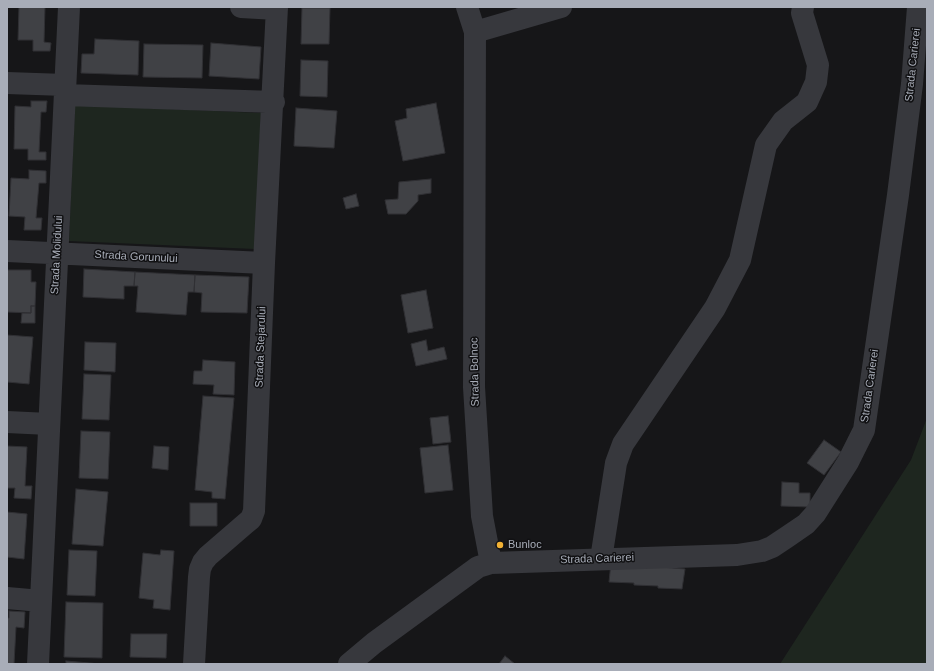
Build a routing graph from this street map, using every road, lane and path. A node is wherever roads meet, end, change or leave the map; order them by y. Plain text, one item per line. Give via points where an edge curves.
1 (69, 7) edge
2 (241, 7) edge
3 (467, 7) edge
4 (561, 7) edge
5 (803, 7) edge
6 (918, 7) edge
7 (277, 8) edge
8 (475, 32) junction
9 (7, 83) edge
10 (65, 90) junction
11 (274, 102) junction
12 (7, 251) edge
13 (57, 253) junction
14 (264, 263) junction
15 (7, 422) edge
16 (49, 424) junction
17 (601, 559) junction
18 (490, 563) junction
19 (7, 598) edge
20 (41, 601) junction
21 (38, 664) edge
22 (194, 664) edge
23 (349, 664) edge

1 - 10 street, Strada Molidului
2 - 7 street
3 - 8 street, Strada Bolnoc
4 - 8 street
5 - 17 street via 802,13 818,65 816,82 807,102 783,121 766,145 740,260 715,308 623,444 616,463
6 - 17 street, Strada Carierei via 912,84 898,195 864,430 848,462 806,524 762,551 737,555
7 - 11 street, Strada Stejarului
8 - 18 street, Strada Bolnoc via 474,387 482,516
9 - 10 street
10 - 11 street
10 - 13 street, Strada Molidului
11 - 14 street, Strada Stejarului
12 - 13 street, Strada Gorunului
13 - 14 street, Strada Gorunului
13 - 16 street, Strada Molidului
14 - 22 street, Strada Stejarului via 254,512 251,519 208,556 200,569
15 - 16 street
16 - 20 street, Strada Molidului
17 - 18 street, Strada Carierei
18 - 23 street via 478,567 374,642
19 - 20 street
20 - 21 street, Strada Molidului

